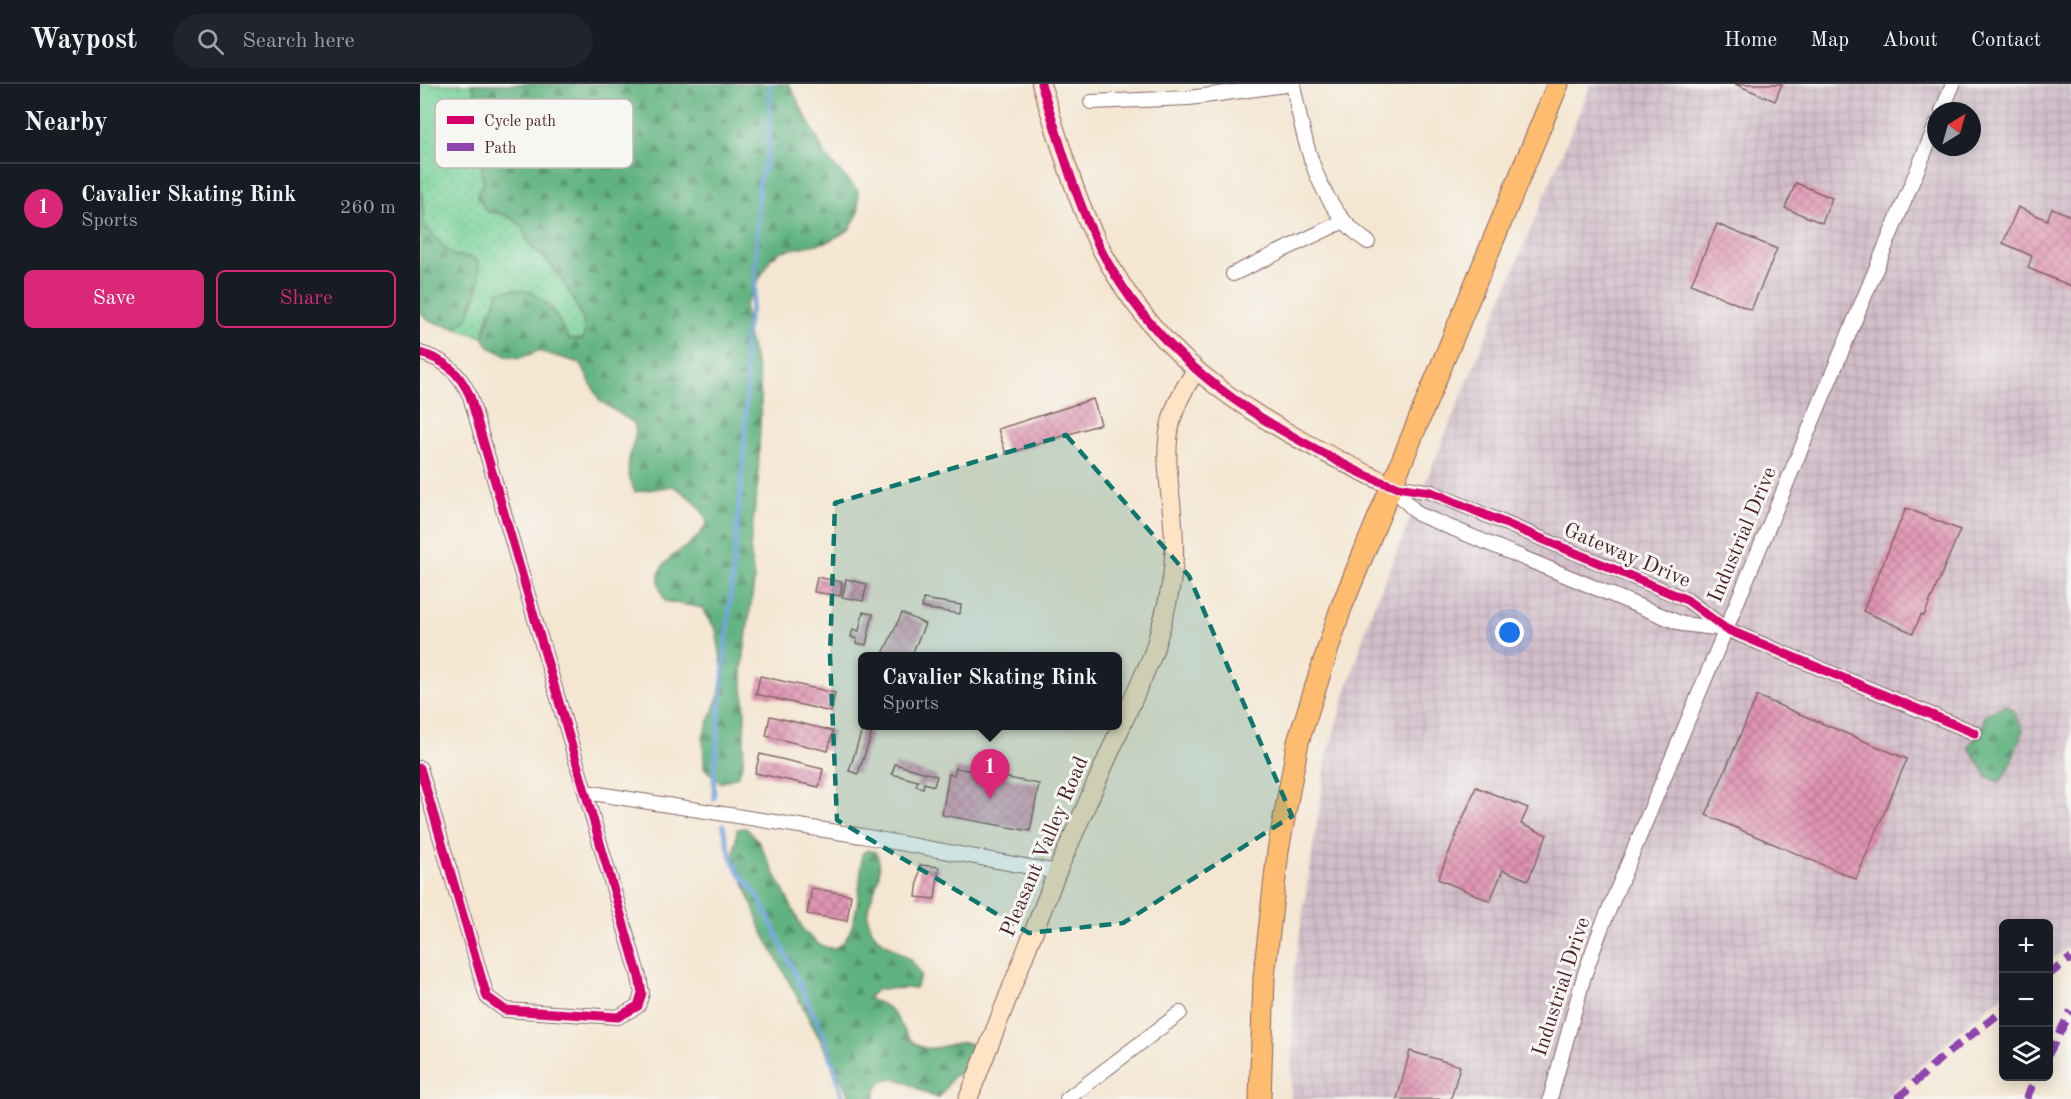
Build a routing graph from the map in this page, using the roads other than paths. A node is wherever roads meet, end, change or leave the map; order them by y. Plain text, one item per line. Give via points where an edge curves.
1 (1041, 84) edge
2 (1293, 84) edge
3 (1558, 84) edge
4 (1953, 84) edge
5 (1091, 102) dead end
6 (1946, 102) edge
7 (1927, 147) edge
8 (1342, 222) junction
9 (1368, 242) dead end
10 (1233, 274) dead end
11 (420, 353) edge
12 (1196, 371) junction
13 (1390, 485) junction
14 (1726, 629) junction
15 (1122, 724) edge
16 (1120, 730) edge
17 (1975, 733) dead end
18 (420, 768) edge
19 (586, 792) junction
20 (1057, 872) junction
21 (1180, 1013) dead end
22 (968, 1099) edge
23 (1067, 1099) edge
24 (1260, 1099) edge
25 (1550, 1099) edge

1 - 12 street via 1096,239 1134,303
2 - 5 street via 1189,98
2 - 8 street via 1315,169
3 - 13 main road
4 - 6 street
7 - 14 street, Industrial Drive
8 - 9 street
8 - 10 street
11 - 19 street via 450,366 470,396
12 - 13 street via 1274,426
12 - 15 street, Pleasant Valley Road via 1180,393 1168,428 1174,559 1163,622
13 - 14 street, Gateway Drive via 1431,492 1687,600
13 - 14 street, Gateway Drive via 1418,514 1682,624
13 - 24 main road via 1341,608 1298,742 1278,851 1265,965
14 - 17 street, Gateway Drive
14 - 25 street, Industrial Drive via 1600,931
16 - 20 street, Pleasant Valley Road
18 - 19 street via 483,989 487,997 505,1010 618,1017 638,1006 642,993 639,977
19 - 20 street
20 - 22 street, Pleasant Valley Road
21 - 23 street

